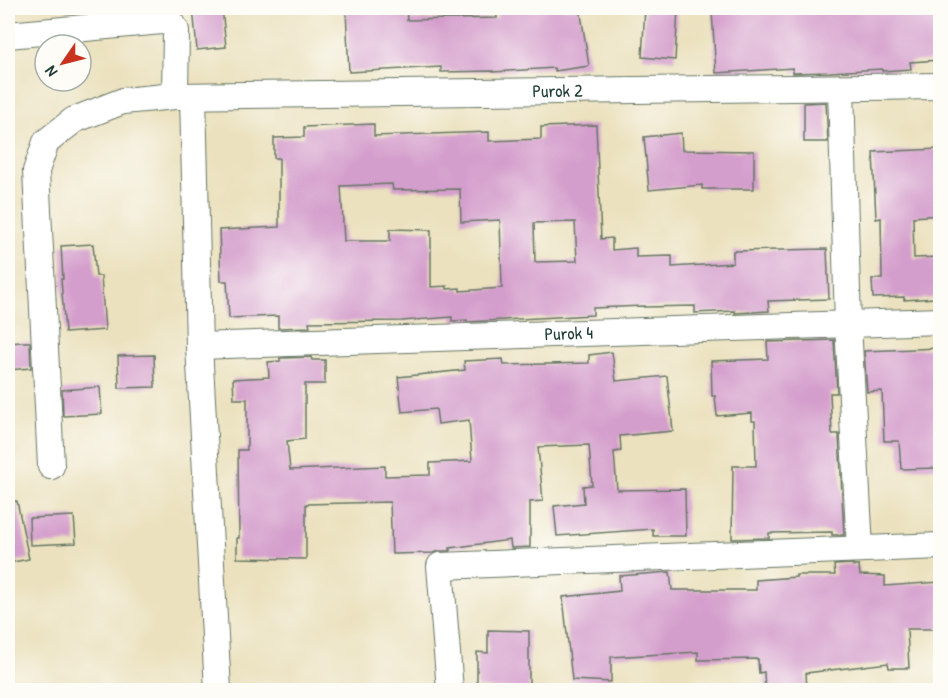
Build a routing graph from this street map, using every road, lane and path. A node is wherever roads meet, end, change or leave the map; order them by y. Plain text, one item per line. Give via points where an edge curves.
1 (8, 35) edge
2 (940, 86) edge
3 (841, 88) junction
4 (184, 96) junction
5 (940, 321) edge
6 (848, 324) junction
7 (199, 346) junction
8 (51, 466) dead end
9 (940, 546) edge
10 (860, 549) junction
11 (218, 690) edge
12 (450, 690) edge

1 - 4 street via 171,22 176,30
2 - 3 street, Purok 2
3 - 4 street, Purok 2
3 - 6 street
4 - 7 street
4 - 8 street, Purok 2 via 123,101 74,120 46,141 36,171
5 - 6 street, Purok 4
6 - 7 street, Purok 4
6 - 10 street
7 - 11 street
9 - 10 street
10 - 12 street via 440,566

